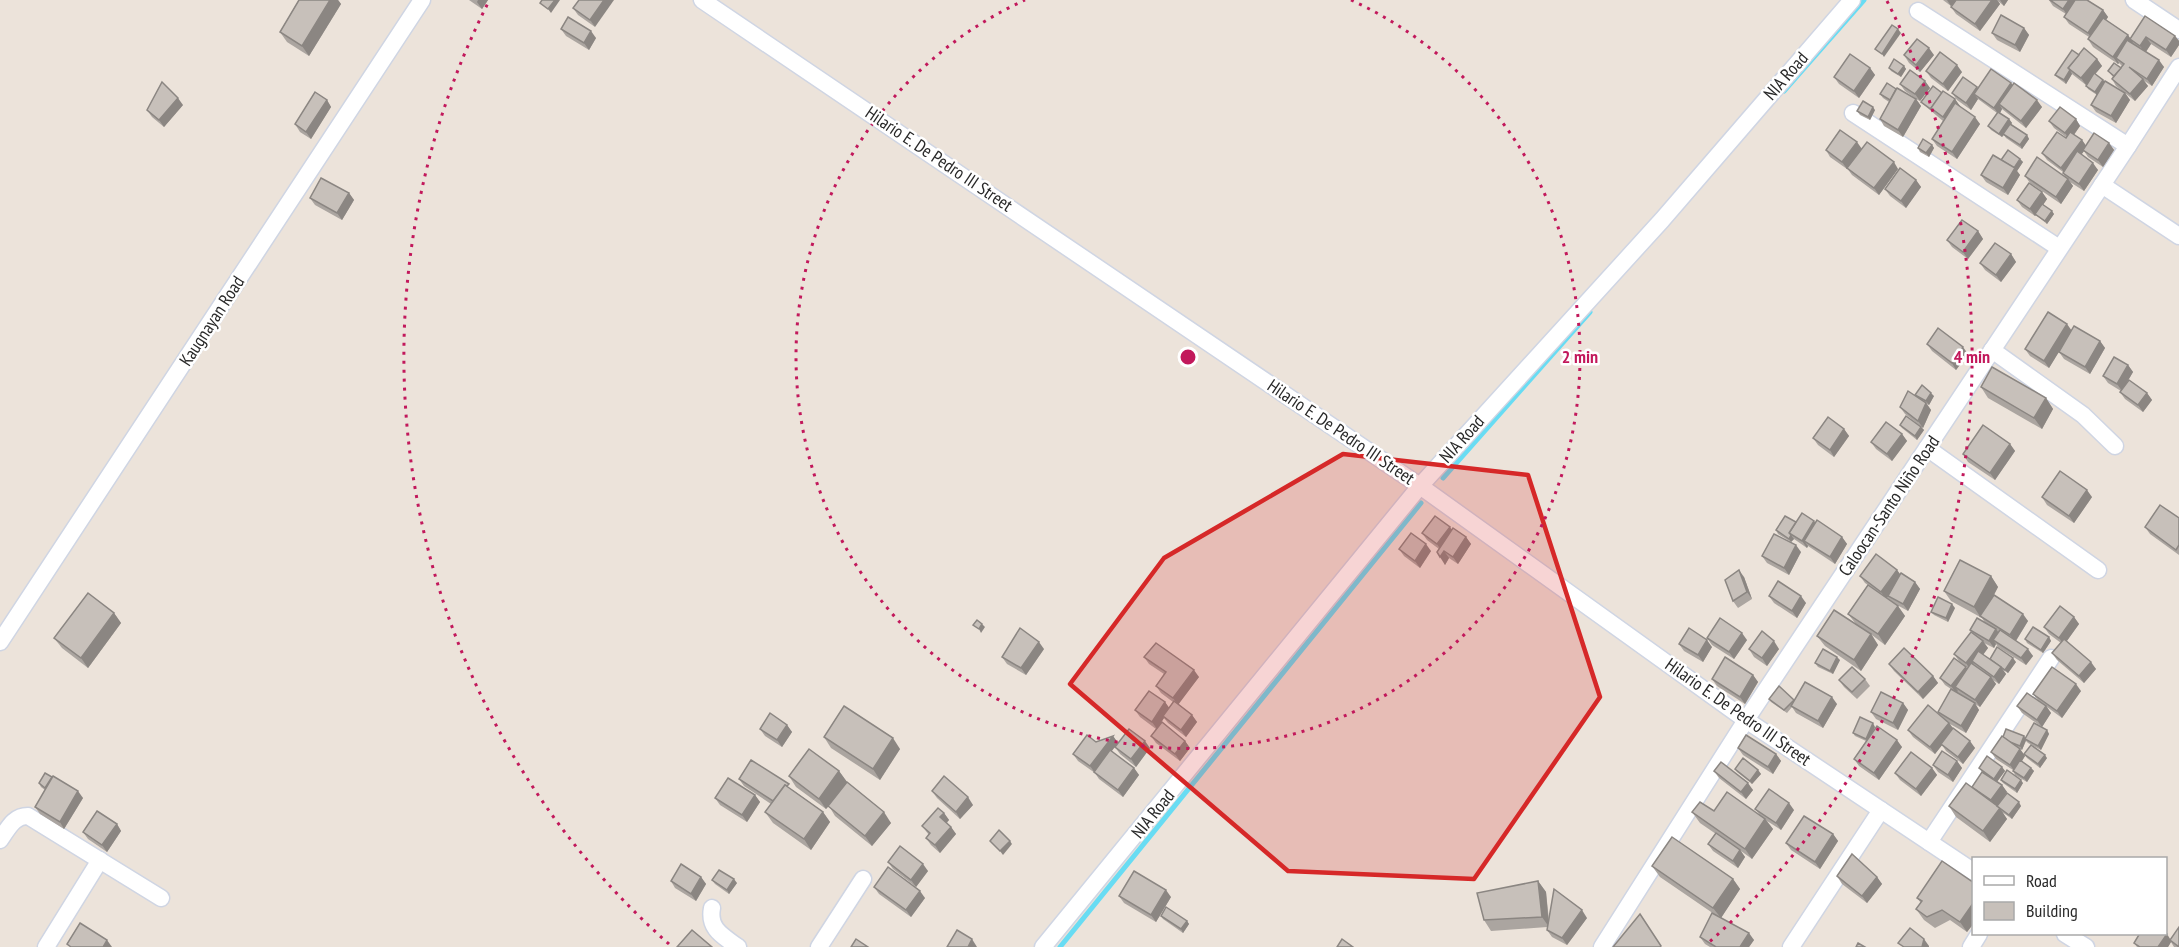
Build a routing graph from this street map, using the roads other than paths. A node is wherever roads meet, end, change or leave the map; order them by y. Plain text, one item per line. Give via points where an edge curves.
1 (422, 0) edge
2 (702, 0) edge
3 (1852, 0) edge
4 (2134, 0) edge
5 (1918, 11) dead end
6 (2179, 30) edge
7 (2179, 67) edge
8 (1853, 113) dead end
9 (2128, 146) junction
10 (2102, 185) junction
11 (2179, 236) edge
12 (2060, 248) junction
13 (1992, 350) junction
14 (2115, 446) dead end
15 (1927, 448) junction
16 (1420, 486) junction
17 (2098, 570) dead end
18 (0, 642) edge
19 (2051, 658) edge
20 (1746, 720) junction
21 (1881, 810) junction
22 (0, 840) edge
23 (1929, 842) junction
24 (100, 860) junction
25 (1972, 871) edge
26 (863, 879) dead end
27 (161, 898) dead end
28 (712, 908) dead end
29 (2068, 935) edge
30 (46, 947) edge
31 (738, 947) edge
32 (819, 947) edge
33 (1043, 947) edge
34 (1602, 947) edge
35 (1791, 947) edge
36 (2086, 947) edge

1 - 18 street, Kaugnayan Road
2 - 16 street, Hilario E. De Pedro III Street
3 - 16 street, NIA Road via 1662,220
4 - 6 street
5 - 9 street
7 - 9 street, Caloocan-Santo Niño Road
8 - 12 street
9 - 10 street, Caloocan-Santo Niño Road
10 - 11 street
10 - 12 street, Caloocan-Santo Niño Road
12 - 13 street, Caloocan-Santo Niño Road
13 - 14 street via 2083,415
13 - 15 street, Caloocan-Santo Niño Road
15 - 17 street
15 - 20 street, Caloocan-Santo Niño Road
16 - 20 street, Hilario E. De Pedro III Street
16 - 33 street, NIA Road
19 - 23 street
20 - 21 street, Hilario E. De Pedro III Street
20 - 34 street, Caloocan-Santo Niño Road
21 - 23 street, Hilario E. De Pedro III Street
21 - 35 street
22 - 24 street via 14,820 28,816
23 - 25 street, Hilario E. De Pedro III Street
24 - 27 street
24 - 30 street
26 - 32 street
28 - 31 street via 710,916 715,930
29 - 36 street

